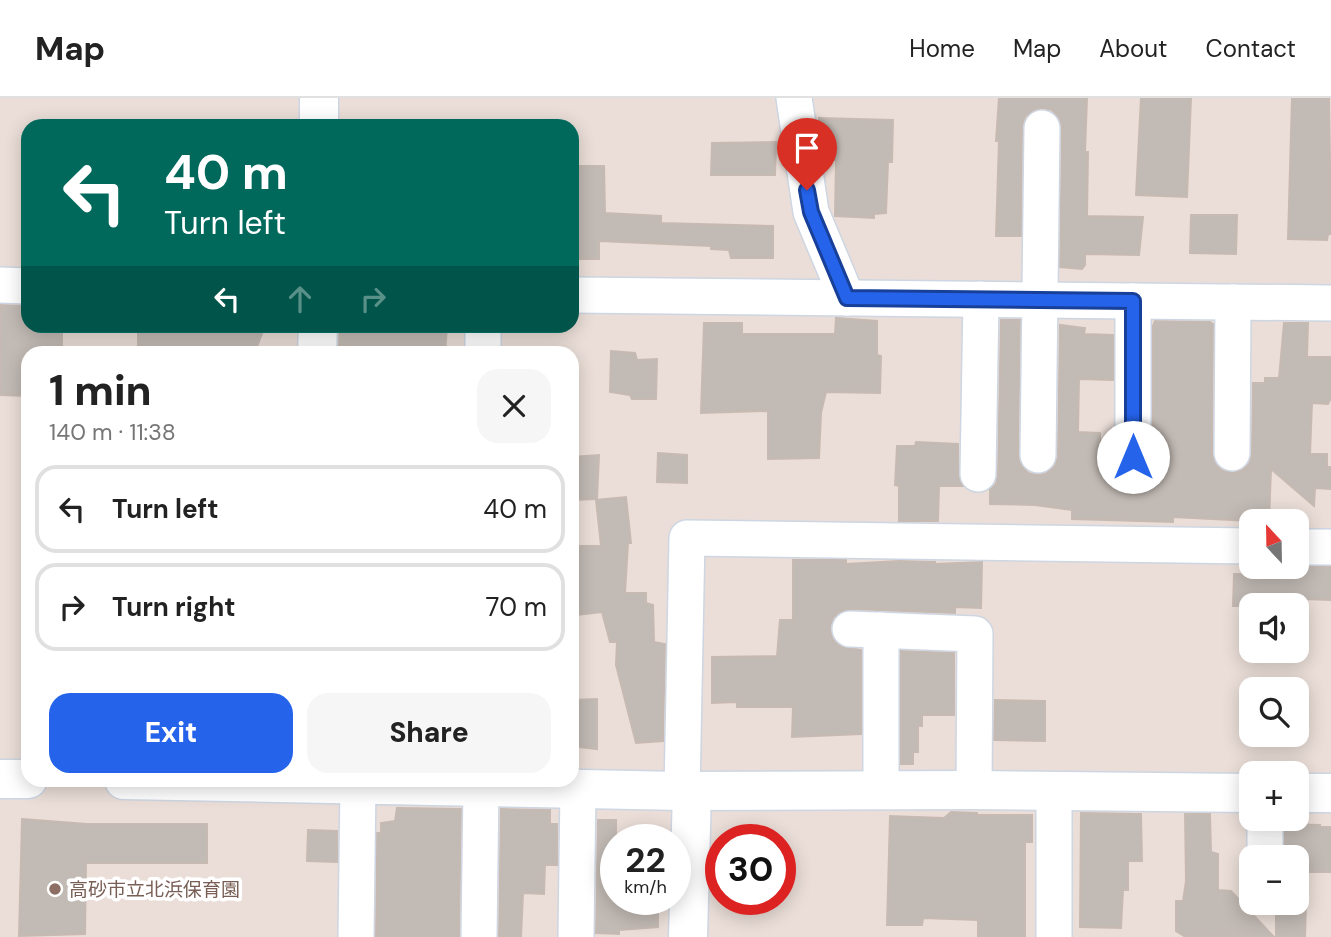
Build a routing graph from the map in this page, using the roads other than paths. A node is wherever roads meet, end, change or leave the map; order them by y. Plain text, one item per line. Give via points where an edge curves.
1 (319, 98) edge
2 (794, 98) edge
3 (319, 119) edge
4 (1042, 128) dead end
5 (0, 285) edge
6 (21, 286) edge
7 (579, 295) edge
8 (847, 298) junction
9 (981, 299) junction
10 (1040, 300) junction
11 (1133, 301) junction
12 (1233, 302) junction
13 (1331, 303) edge
14 (1232, 453) dead end
15 (1038, 455) dead end
16 (1133, 457) dead end
17 (978, 474) dead end
18 (1239, 546) edge
19 (1309, 547) edge
20 (1331, 547) edge
21 (0, 779) edge
22 (21, 779) edge
23 (358, 787) edge
24 (481, 787) edge
25 (513, 787) edge
26 (578, 789) junction
27 (881, 790) junction
28 (974, 790) junction
29 (687, 791) junction
30 (1054, 791) junction
31 (1239, 793) edge
32 (1309, 793) edge
33 (1331, 793) edge
34 (568, 915) dead end
35 (356, 937) edge
36 (479, 937) edge
37 (688, 937) edge
38 (1054, 937) edge

1 - 3 street
2 - 8 street via 811,212
4 - 10 street
5 - 6 street
7 - 8 street
8 - 9 street
9 - 10 street
9 - 17 street
10 - 11 street
10 - 15 street
11 - 12 street
11 - 16 street
12 - 13 street
12 - 14 street
18 - 29 street via 687,538
19 - 20 street
21 - 22 street
23 - 35 street
24 - 36 street
25 - 26 street
26 - 29 street
26 - 34 street
27 - 28 street
27 - 28 street via 866,629 975,634
27 - 29 street
28 - 30 street
29 - 37 street
30 - 31 street
30 - 38 street
32 - 33 street

